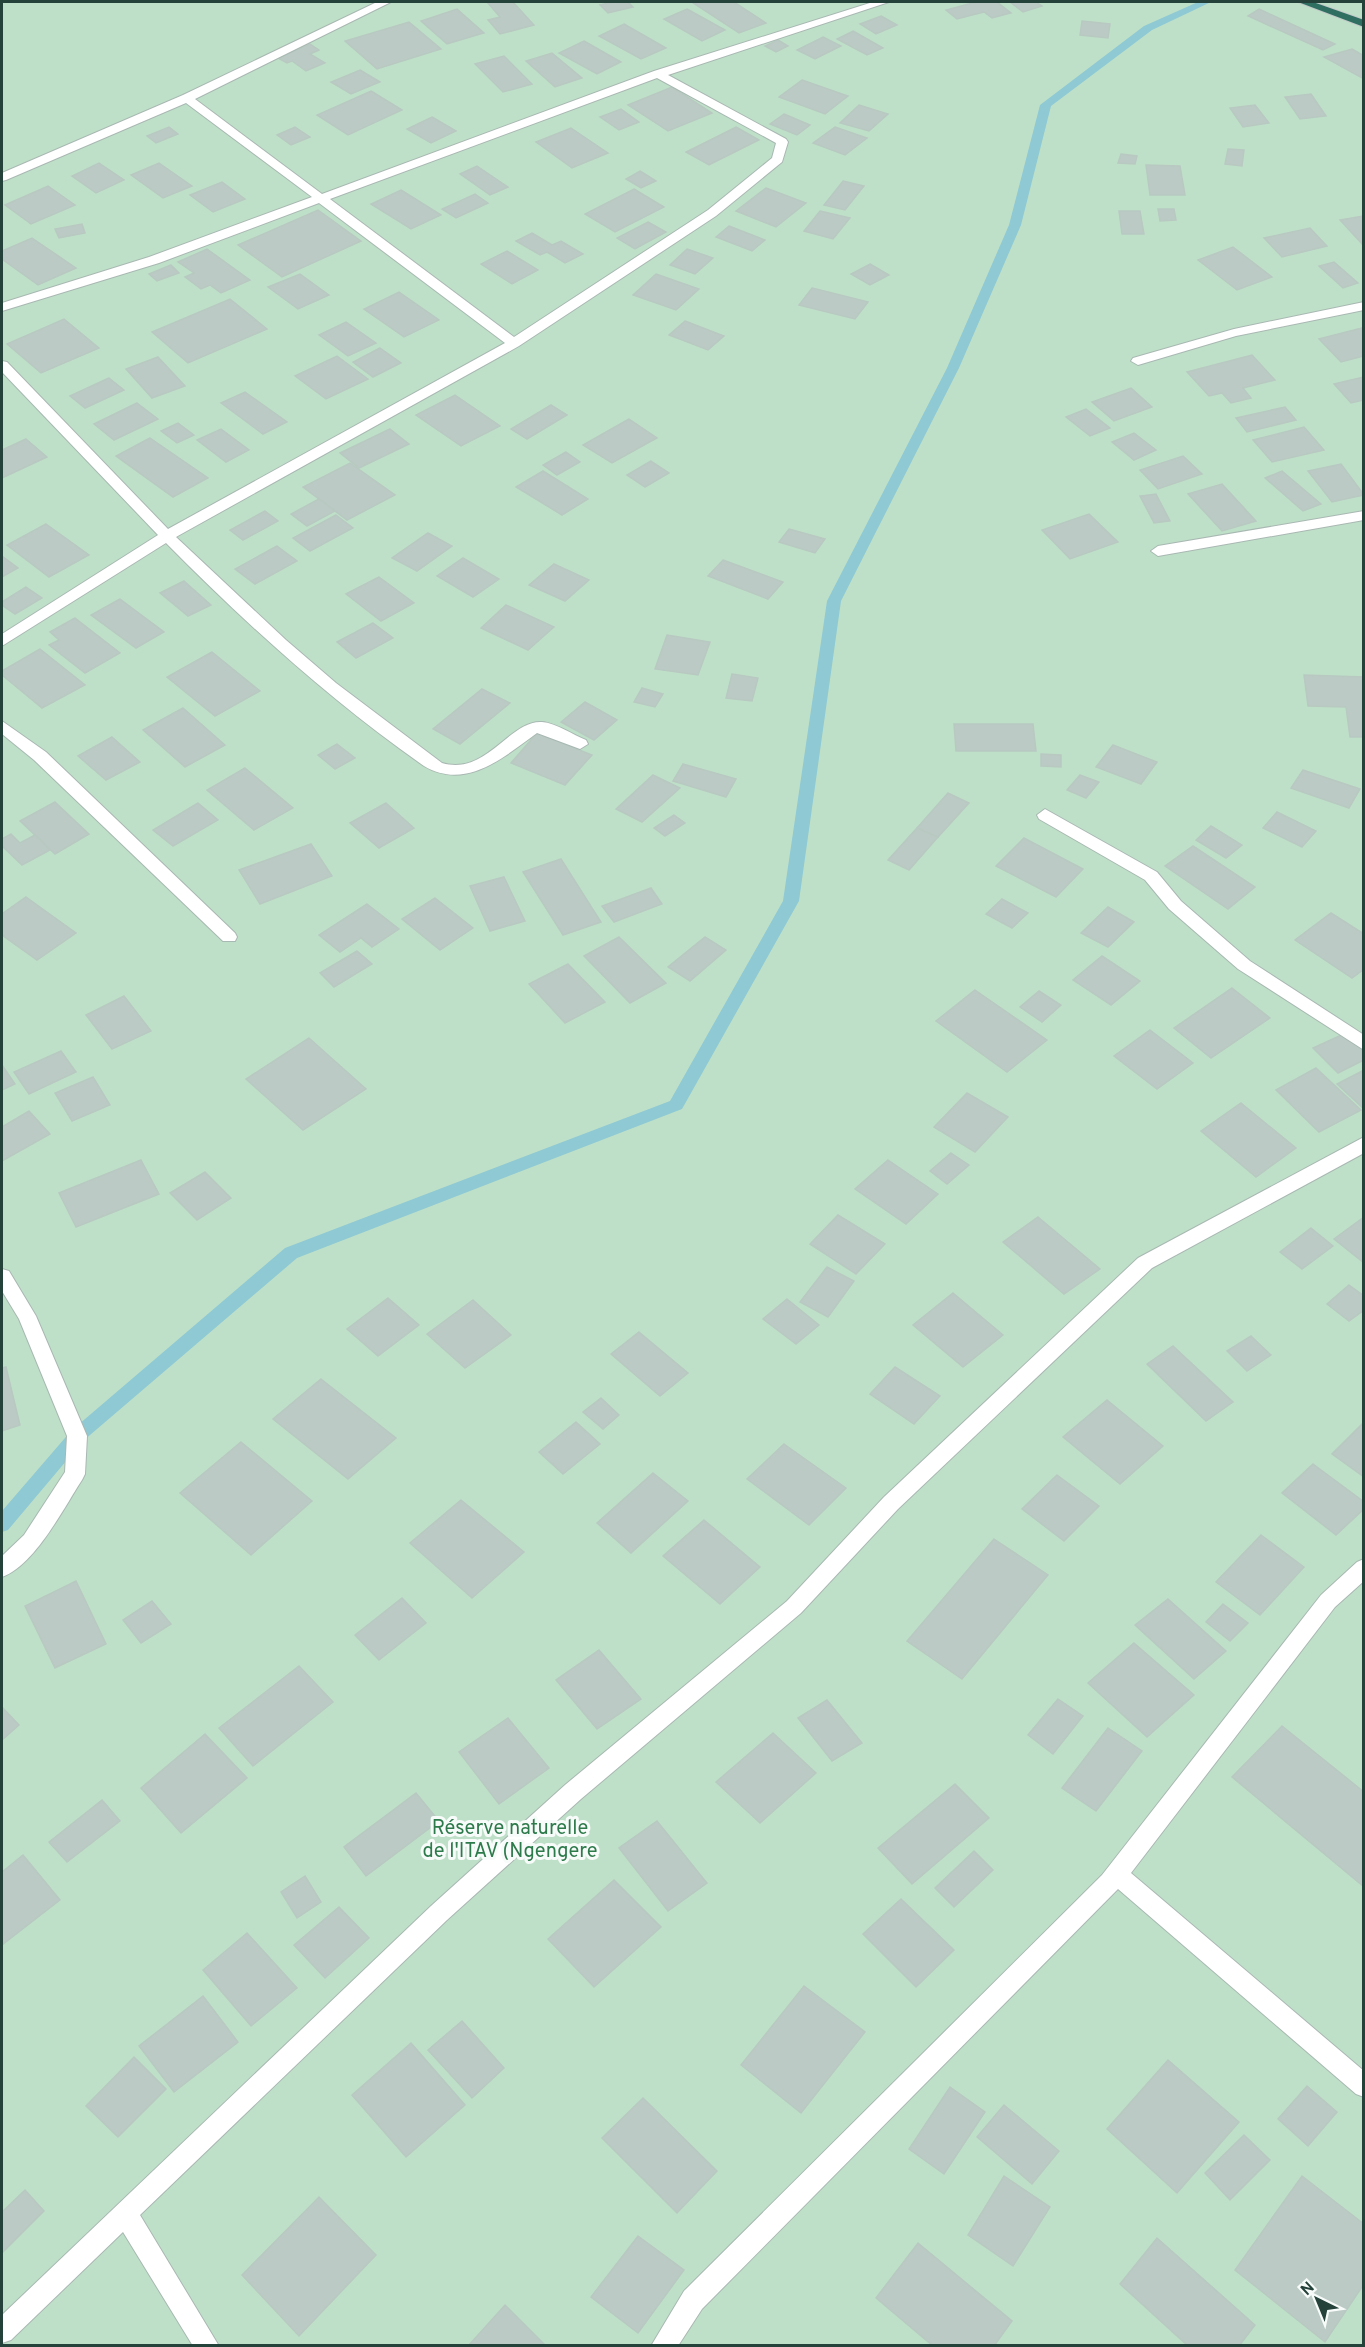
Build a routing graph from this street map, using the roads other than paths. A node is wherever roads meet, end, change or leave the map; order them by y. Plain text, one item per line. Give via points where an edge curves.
1 (385, 2) edge
2 (883, 2) edge
3 (1304, 2) edge
4 (1364, 24) edge
5 (658, 74) junction
6 (187, 98) junction
7 (2, 177) edge
8 (324, 199) junction
9 (1364, 306) edge
10 (2, 307) edge
11 (514, 343) junction
12 (1138, 361) dead end
13 (2, 365) edge
14 (1364, 515) edge
15 (165, 537) junction
16 (1158, 551) dead end
17 (2, 641) edge
18 (2, 726) edge
19 (580, 744) dead end
20 (1045, 815) dead end
21 (229, 937) dead end
22 (1364, 1044) edge
23 (1364, 1144) edge
24 (2, 1276) edge
25 (2, 1568) edge
26 (1364, 1568) edge
27 (1116, 1874) junction
28 (1364, 2086) edge
29 (125, 2212) junction
30 (2, 2331) edge
31 (207, 2346) edge
32 (663, 2346) edge

1 - 6 street
2 - 5 street
3 - 4 highway
5 - 8 street
5 - 11 street via 782,142 778,159 712,213
6 - 7 street
6 - 8 street
8 - 10 street via 154,260
8 - 11 street
9 - 12 street via 1234,333
11 - 15 street
13 - 15 street
14 - 16 street
15 - 17 street
15 - 19 street via 357,707 440,769 464,771 481,764 533,728 543,727
18 - 21 street via 40,756
20 - 22 street via 1151,876 1175,905 1244,965
23 - 29 street via 1145,1263 891,1503 794,1606 573,1792
24 - 25 street via 27,1316 77,1436 75,1474 31,1541
26 - 27 street via 1328,1601
27 - 28 street
27 - 32 street via 693,2300
29 - 30 street
29 - 31 street

